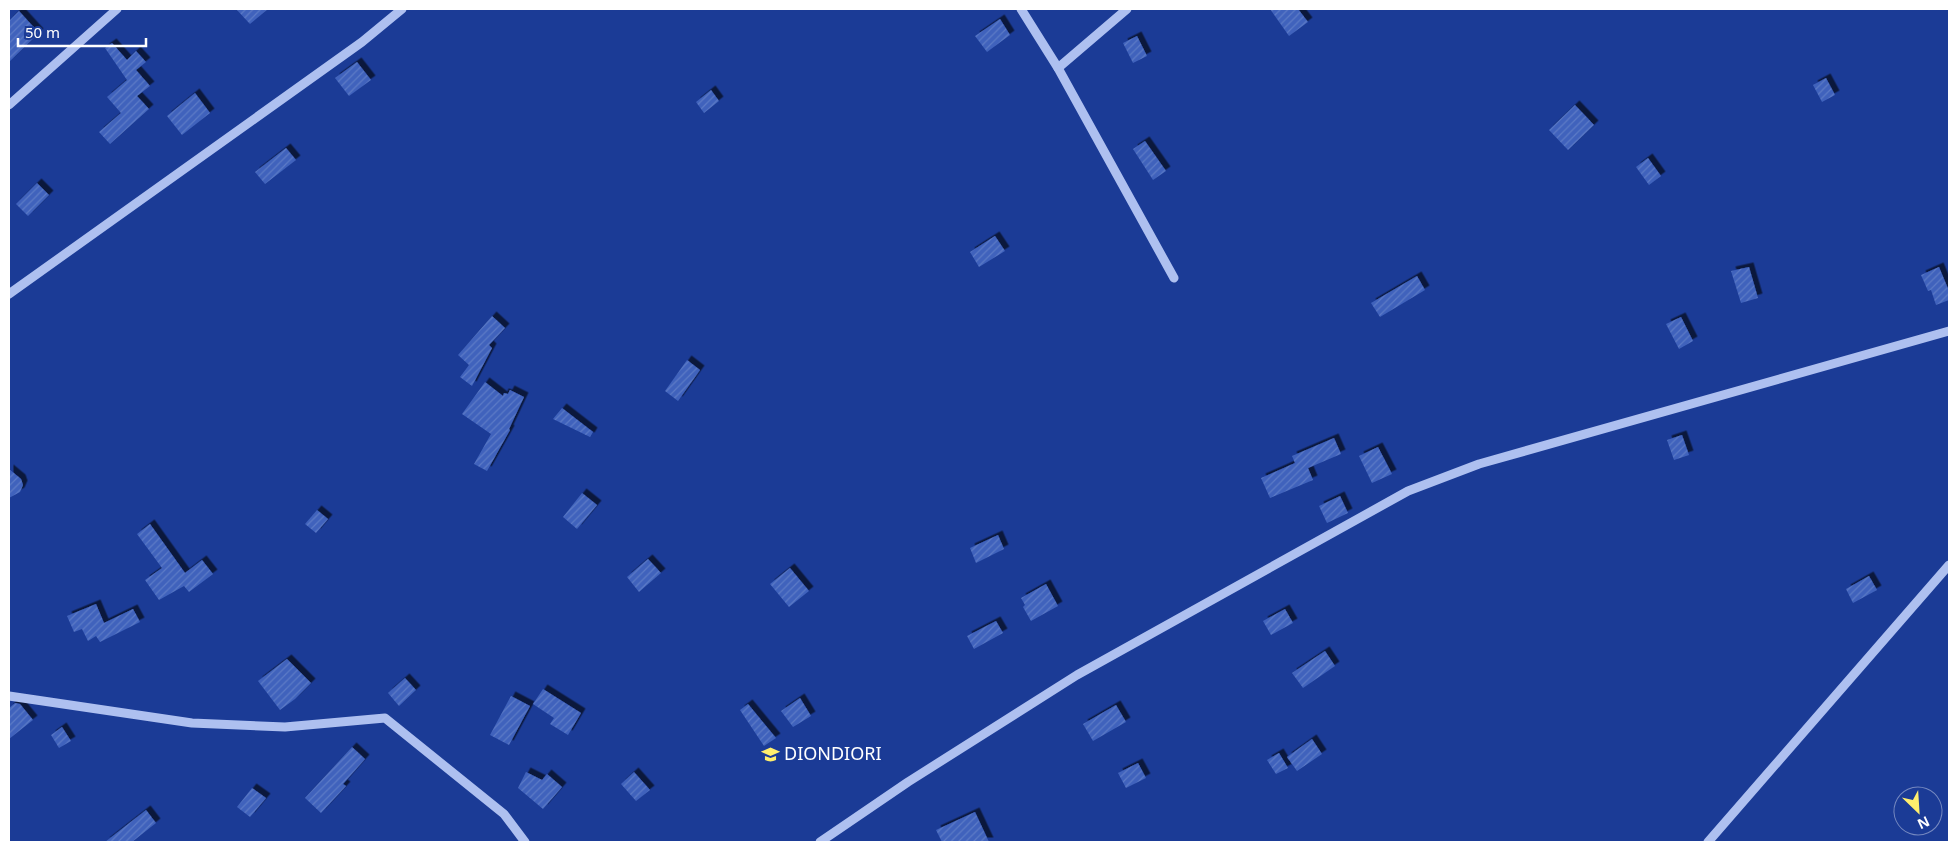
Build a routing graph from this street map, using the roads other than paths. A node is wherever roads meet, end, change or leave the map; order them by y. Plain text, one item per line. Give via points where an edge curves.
1 (117, 9) edge
2 (402, 9) edge
3 (1021, 9) edge
4 (1127, 9) edge
5 (1058, 68) junction
6 (9, 105) edge
7 (1174, 278) dead end
8 (9, 294) edge
9 (1949, 331) edge
10 (1949, 565) edge
11 (9, 696) edge
12 (525, 842) edge
13 (820, 842) edge
14 (1708, 842) edge

1 - 6 street
2 - 8 street via 362,42
3 - 5 street
4 - 5 street
5 - 7 street
9 - 13 street via 1479,464 1408,491 1077,675
10 - 14 street
11 - 12 street via 192,723 285,726 385,718 504,814

